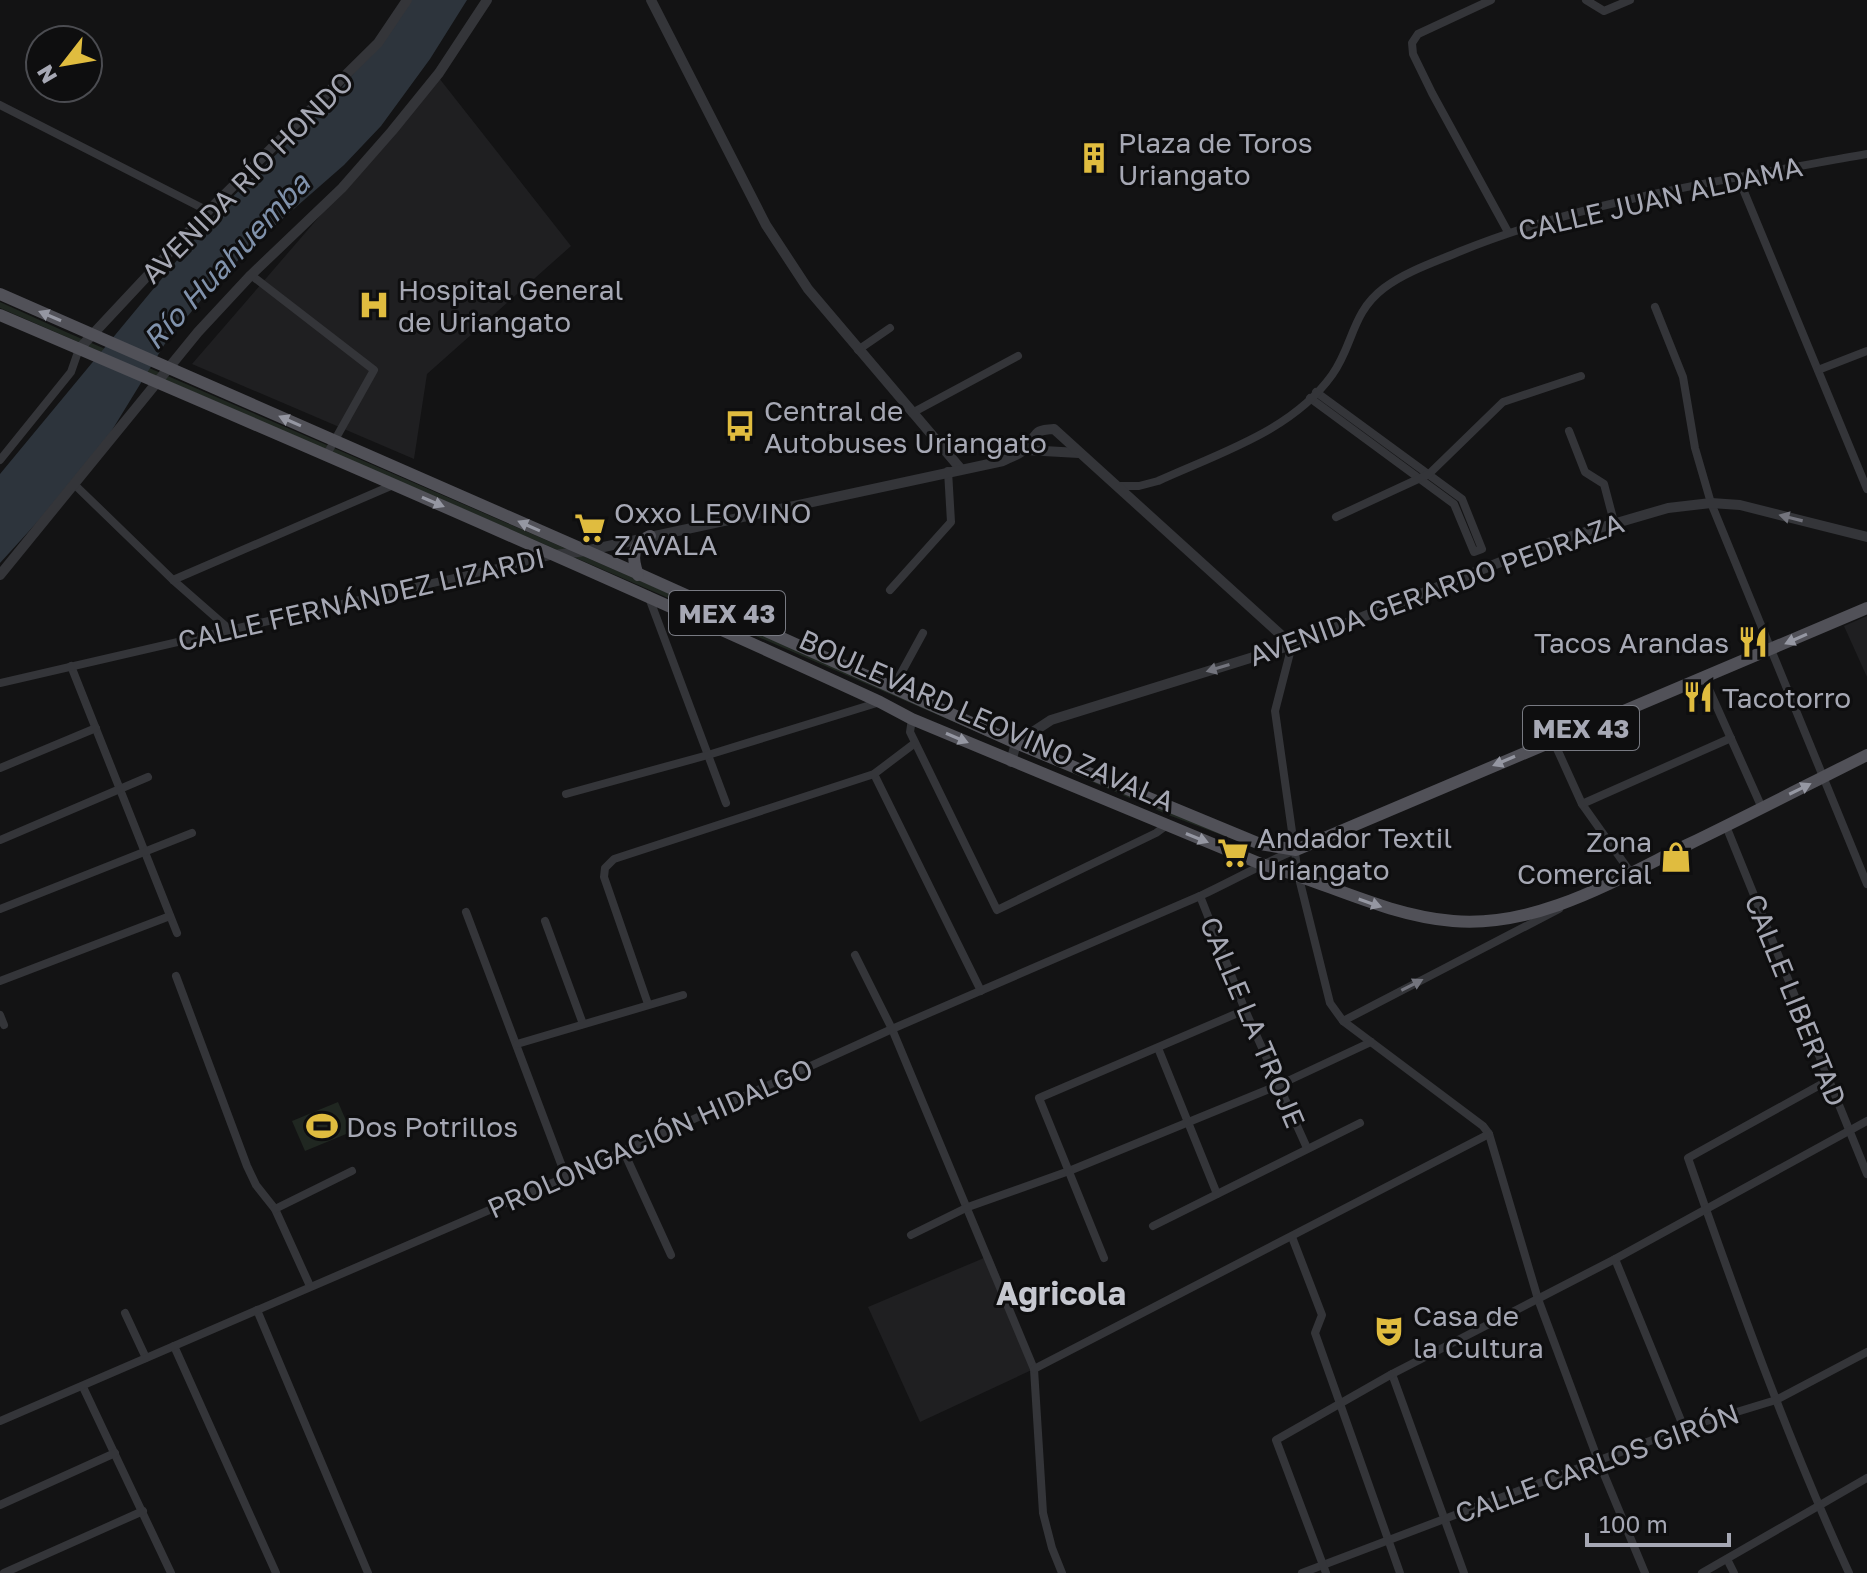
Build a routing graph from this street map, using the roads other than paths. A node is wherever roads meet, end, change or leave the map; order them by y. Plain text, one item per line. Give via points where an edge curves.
1 (407, 0) edge
2 (487, 0) edge
3 (651, 0) edge
4 (1491, 0) edge
5 (1586, 0) edge
6 (1630, 0) edge
7 (0, 105) edge
8 (1867, 154) edge
9 (1738, 177) junction
10 (208, 211) junction
11 (1508, 232) junction
12 (251, 275) junction
13 (0, 294) edge
14 (1655, 307) dead end
15 (0, 315) edge
16 (890, 328) dead end
17 (97, 336) junction
18 (84, 350) junction
19 (858, 350) junction
20 (1867, 351) edge
21 (1018, 356) dead end
22 (166, 366) junction
23 (1818, 370) junction
24 (1581, 376) dead end
25 (154, 379) junction
26 (1313, 395) junction
27 (912, 413) junction
28 (1569, 431) dead end
29 (334, 441) junction
30 (1026, 450) junction
31 (1079, 453) junction
32 (327, 454) junction
33 (0, 460) edge
34 (960, 468) junction
35 (948, 471) junction
36 (1429, 474) junction
37 (1418, 478) junction
38 (75, 485) junction
39 (393, 485) junction
40 (1117, 486) junction
41 (1867, 489) edge
42 (1711, 503) junction
43 (1336, 517) dead end
44 (1614, 522) junction
45 (650, 536) junction
46 (1867, 537) edge
47 (585, 551) junction
48 (555, 555) junction
49 (639, 574) junction
50 (0, 575) edge
51 (173, 580) junction
52 (633, 588) junction
53 (890, 590) dead end
54 (647, 595) junction
55 (1867, 608) edge
56 (229, 629) junction
57 (923, 633) dead end
58 (1292, 645) junction
59 (1769, 650) junction
60 (71, 666) junction
61 (1703, 676) junction
62 (0, 683) edge
63 (893, 688) junction
64 (880, 702) junction
65 (912, 719) junction
66 (96, 728) junction
67 (1731, 738) junction
68 (1553, 740) junction
69 (915, 743) junction
70 (1016, 743) junction
71 (708, 755) junction
72 (1867, 755) edge
73 (1011, 762) junction
74 (0, 768) edge
75 (874, 774) junction
76 (148, 777) dead end
77 (1823, 777) junction
78 (119, 791) junction
79 (566, 794) dead end
80 (1155, 801) junction
81 (726, 803) dead end
82 (1582, 804) junction
83 (1762, 808) junction
84 (1148, 818) junction
85 (1167, 825) junction
86 (1726, 826) junction
87 (192, 833) dead end
88 (0, 840) edge
89 (1296, 850) junction
90 (145, 853) junction
91 (1261, 864) junction
92 (1631, 873) junction
93 (1298, 874) junction
94 (1867, 884) edge
95 (1200, 896) junction
96 (1580, 899) junction
97 (0, 909) edge
98 (466, 912) dead end
99 (170, 916) junction
100 (545, 921) dead end
101 (177, 933) dead end
102 (855, 955) dead end
103 (176, 976) dead end
104 (0, 981) edge
105 (981, 991) junction
106 (683, 995) dead end
107 (648, 1004) junction
108 (1245, 1010) junction
109 (0, 1015) edge
110 (1343, 1021) junction
111 (583, 1024) junction
112 (4, 1025) dead end
113 (892, 1029) junction
114 (1371, 1042) junction
115 (517, 1044) junction
116 (1158, 1048) junction
117 (1829, 1080) junction
118 (1279, 1085) junction
119 (1188, 1121) junction
120 (1867, 1121) edge
121 (1360, 1123) dead end
122 (1848, 1130) junction
123 (1489, 1134) junction
124 (1307, 1148) junction
125 (624, 1152) junction
126 (352, 1171) dead end
127 (1069, 1171) junction
128 (1867, 1174) edge
129 (566, 1177) junction
130 (1217, 1194) junction
131 (968, 1207) junction
132 (275, 1209) junction
133 (1705, 1209) junction
134 (1153, 1226) dead end
135 (911, 1235) dead end
136 (1292, 1237) junction
137 (671, 1255) dead end
138 (1104, 1258) dead end
139 (1615, 1259) junction
140 (310, 1286) junction
141 (1538, 1299) junction
142 (257, 1310) junction
143 (125, 1313) dead end
144 (174, 1346) junction
145 (1867, 1352) edge
146 (146, 1358) junction
147 (1034, 1369) junction
148 (1392, 1374) junction
149 (83, 1387) junction
150 (1776, 1400) junction
151 (1338, 1404) junction
152 (0, 1421) edge
153 (1684, 1428) junction
154 (115, 1453) junction
155 (1598, 1460) junction
156 (1867, 1478) edge
157 (0, 1505) edge
158 (1819, 1507) junction
159 (143, 1511) junction
160 (1445, 1518) junction
161 (1387, 1540) junction
162 (1727, 1559) junction
163 (1325, 1569) edge
164 (4, 1573) edge
165 (171, 1573) edge
166 (276, 1573) edge
167 (368, 1573) edge
168 (1062, 1573) edge
169 (1302, 1573) edge
170 (1400, 1573) edge
171 (1464, 1573) edge
172 (1645, 1573) edge
173 (1702, 1573) edge
174 (1734, 1573) edge
175 (1849, 1573) edge

1 - 10 street, AVENIDA RÍO HONDO via 378,43
2 - 12 street via 392,131 342,188
3 - 19 street via 766,225 808,289
4 - 11 street via 1418,34 1412,43 1413,54
5 - 6 street via 1604,11
7 - 10 street
8 - 9 street, CALLE JUAN ALDAMA
9 - 11 street, CALLE JUAN ALDAMA
9 - 23 street
10 - 17 street, AVENIDA RÍO HONDO
11 - 26 street, CALLE JUAN ALDAMA via 1385,287 1363,306 1333,374
12 - 22 street
12 - 29 street via 374,370
17 -> 13 main road, BOULEVARD LEOVINO ZAVALA / MEX 43
14 - 42 street via 1683,377
15 - 18 main road, BOULEVARD LEOVINO ZAVALA / MEX 43
16 - 19 street
17 - 18 street, AVENIDA RÍO HONDO
17 - 22 main road, BOULEVARD LEOVINO ZAVALA / MEX 43
18 - 25 main road, BOULEVARD LEOVINO ZAVALA / MEX 43
18 - 33 street
19 - 27 street
20 - 23 street
21 - 27 street
22 - 25 street
29 -> 22 main road, BOULEVARD LEOVINO ZAVALA / MEX 43
23 - 41 street
24 - 36 street via 1503,402
25 - 32 main road, BOULEVARD LEOVINO ZAVALA / MEX 43
25 - 38 street
26 - 36 street
26 - 37 street
26 - 40 street, CALLE JUAN ALDAMA via 1278,426 1158,481
27 - 34 street
28 - 44 street via 1585,472 1604,484
29 - 32 street
47 -> 29 main road, BOULEVARD LEOVINO ZAVALA / MEX 43
30 - 31 street
30 - 31 street via 1040,430 1054,429
30 - 34 street, CALLE FERNÁNDEZ LIZARDI via 1003,461
31 - 40 street
32 - 39 main road, BOULEVARD LEOVINO ZAVALA / MEX 43
34 - 35 street, CALLE FERNÁNDEZ LIZARDI
35 - 45 street, CALLE FERNÁNDEZ LIZARDI
35 - 53 street via 951,522
36 - 37 street
36 - 37 street via 1462,499 1482,549 1474,552 1454,504
37 - 43 street
38 - 50 street
38 - 51 street
39 -> 48 main road, BOULEVARD LEOVINO ZAVALA / MEX 43
39 - 51 street
40 - 58 street
42 - 44 street, AVENIDA GERARDO PEDRAZA
46 -> 42 street, AVENIDA GERARDO PEDRAZA via 1740,505
42 - 59 street
44 - 58 street, AVENIDA GERARDO PEDRAZA
45 - 47 street, CALLE FERNÁNDEZ LIZARDI
45 - 49 main road via 634,549
47 - 48 street, CALLE FERNÁNDEZ LIZARDI
47 - 49 main road, BOULEVARD LEOVINO ZAVALA / MEX 43
48 - 52 main road, BOULEVARD LEOVINO ZAVALA / MEX 43
48 - 56 street, CALLE FERNÁNDEZ LIZARDI
49 - 52 main road
49 - 63 main road, BOULEVARD LEOVINO ZAVALA / MEX 43
51 - 56 street
52 - 54 main road, BOULEVARD LEOVINO ZAVALA / MEX 43
54 - 64 main road, BOULEVARD LEOVINO ZAVALA / MEX 43
54 - 71 street
55 -> 59 main road, MEX 43
56 - 60 street, CALLE FERNÁNDEZ LIZARDI
57 - 63 street
58 -> 70 street, AVENIDA GERARDO PEDRAZA via 1051,720
58 - 89 street via 1275,711
59 - 61 main road, MEX 43
59 - 77 street
60 - 62 street, CALLE FERNÁNDEZ LIZARDI
60 - 66 street
61 - 67 street
61 - 68 main road, MEX 43
63 - 70 main road, BOULEVARD LEOVINO ZAVALA / MEX 43
64 - 65 main road, BOULEVARD LEOVINO ZAVALA / MEX 43
64 - 71 street
65 - 69 street
65 -> 73 main road, BOULEVARD LEOVINO ZAVALA / MEX 43
66 - 74 street
66 - 78 street
67 - 82 street
67 - 83 street
68 - 82 street
68 -> 89 main road, MEX 43
69 - 75 street
69 - 85 street via 997,910
70 - 73 street
70 - 80 main road, BOULEVARD LEOVINO ZAVALA / MEX 43
71 - 79 street
71 - 81 street
72 - 77 main road, MEX 43
73 - 84 main road, BOULEVARD LEOVINO ZAVALA / MEX 43
75 - 105 street
75 - 107 street via 614,859 605,868
76 - 78 street
83 -> 77 main road, MEX 43
77 - 94 street
78 - 88 street
78 - 90 street
80 - 84 main road
80 - 89 main road, BOULEVARD LEOVINO ZAVALA / MEX 43 via 1260,844
82 - 92 street
83 - 86 main road, MEX 43
84 - 85 main road, BOULEVARD LEOVINO ZAVALA / MEX 43
85 -> 91 main road, BOULEVARD LEOVINO ZAVALA / MEX 43
86 - 92 main road, MEX 43
86 - 117 street, CALLE LIBERTAD
87 - 90 street
89 - 91 street, PROLONGACIÓN HIDALGO
89 - 93 street
90 - 97 street
90 - 99 street
91 - 93 main road, BOULEVARD LEOVINO ZAVALA / MEX 43
91 - 95 street, PROLONGACIÓN HIDALGO
92 - 96 main road, MEX 43
93 -> 96 main road, MEX 43 via 1391,911 1456,921 1505,918
93 - 110 street via 1330,1003
95 - 105 street, PROLONGACIÓN HIDALGO
95 - 108 street, CALLE LA TROJE
110 -> 96 street
98 - 115 street
99 - 101 street
99 - 104 street
100 - 111 street
102 - 113 street
103 - 132 street via 247,1166
105 - 113 street, PROLONGACIÓN HIDALGO
106 - 107 street
107 - 111 street
108 - 116 street
108 - 118 street, CALLE LA TROJE
109 - 112 street
110 - 114 street
111 - 115 street
113 - 125 street, PROLONGACIÓN HIDALGO
113 - 131 street
114 - 118 street
114 - 123 street
115 - 129 street
116 - 119 street
116 - 127 street via 1039,1098
117 - 122 street, CALLE LIBERTAD
117 - 133 street via 1688,1158
118 - 119 street
118 - 124 street, CALLE LA TROJE
119 - 127 street
119 - 130 street
120 - 122 street
121 - 124 street
122 - 128 street, CALLE LIBERTAD
122 - 133 street
123 - 136 street
123 - 141 street
124 - 130 street
125 - 129 street, PROLONGACIÓN HIDALGO
125 - 137 street
126 - 132 street
127 - 131 street
127 - 138 street
129 - 140 street, PROLONGACIÓN HIDALGO
130 - 134 street
131 - 135 street
131 - 147 street
132 - 140 street
133 - 139 street
133 - 150 street
136 - 147 street
136 - 151 street via 1322,1315 1315,1333
139 - 141 street
139 - 153 street
140 - 142 street, PROLONGACIÓN HIDALGO
141 - 148 street
141 - 155 street
142 - 144 street, PROLONGACIÓN HIDALGO
142 - 167 street
143 - 146 street
144 - 146 street, PROLONGACIÓN HIDALGO
144 - 166 street
145 - 150 street, CALLE CARLOS GIRÓN
146 - 149 street, PROLONGACIÓN HIDALGO
147 - 168 street via 1043,1513
148 - 151 street
148 - 160 street
149 - 152 street, PROLONGACIÓN HIDALGO
149 - 154 street
150 - 153 street, CALLE CARLOS GIRÓN
150 - 158 street
151 - 161 street
151 - 163 street via 1276,1440
153 - 155 street, CALLE CARLOS GIRÓN
154 - 157 street
154 - 159 street
155 - 160 street, CALLE CARLOS GIRÓN
155 - 172 street
156 - 158 street
158 - 162 street
158 - 175 street
159 - 164 street
159 - 165 street
160 - 161 street, CALLE CARLOS GIRÓN
160 - 171 street
161 - 163 street, CALLE CARLOS GIRÓN
161 - 170 street
162 - 173 street
162 - 174 street
163 - 169 street, CALLE CARLOS GIRÓN

